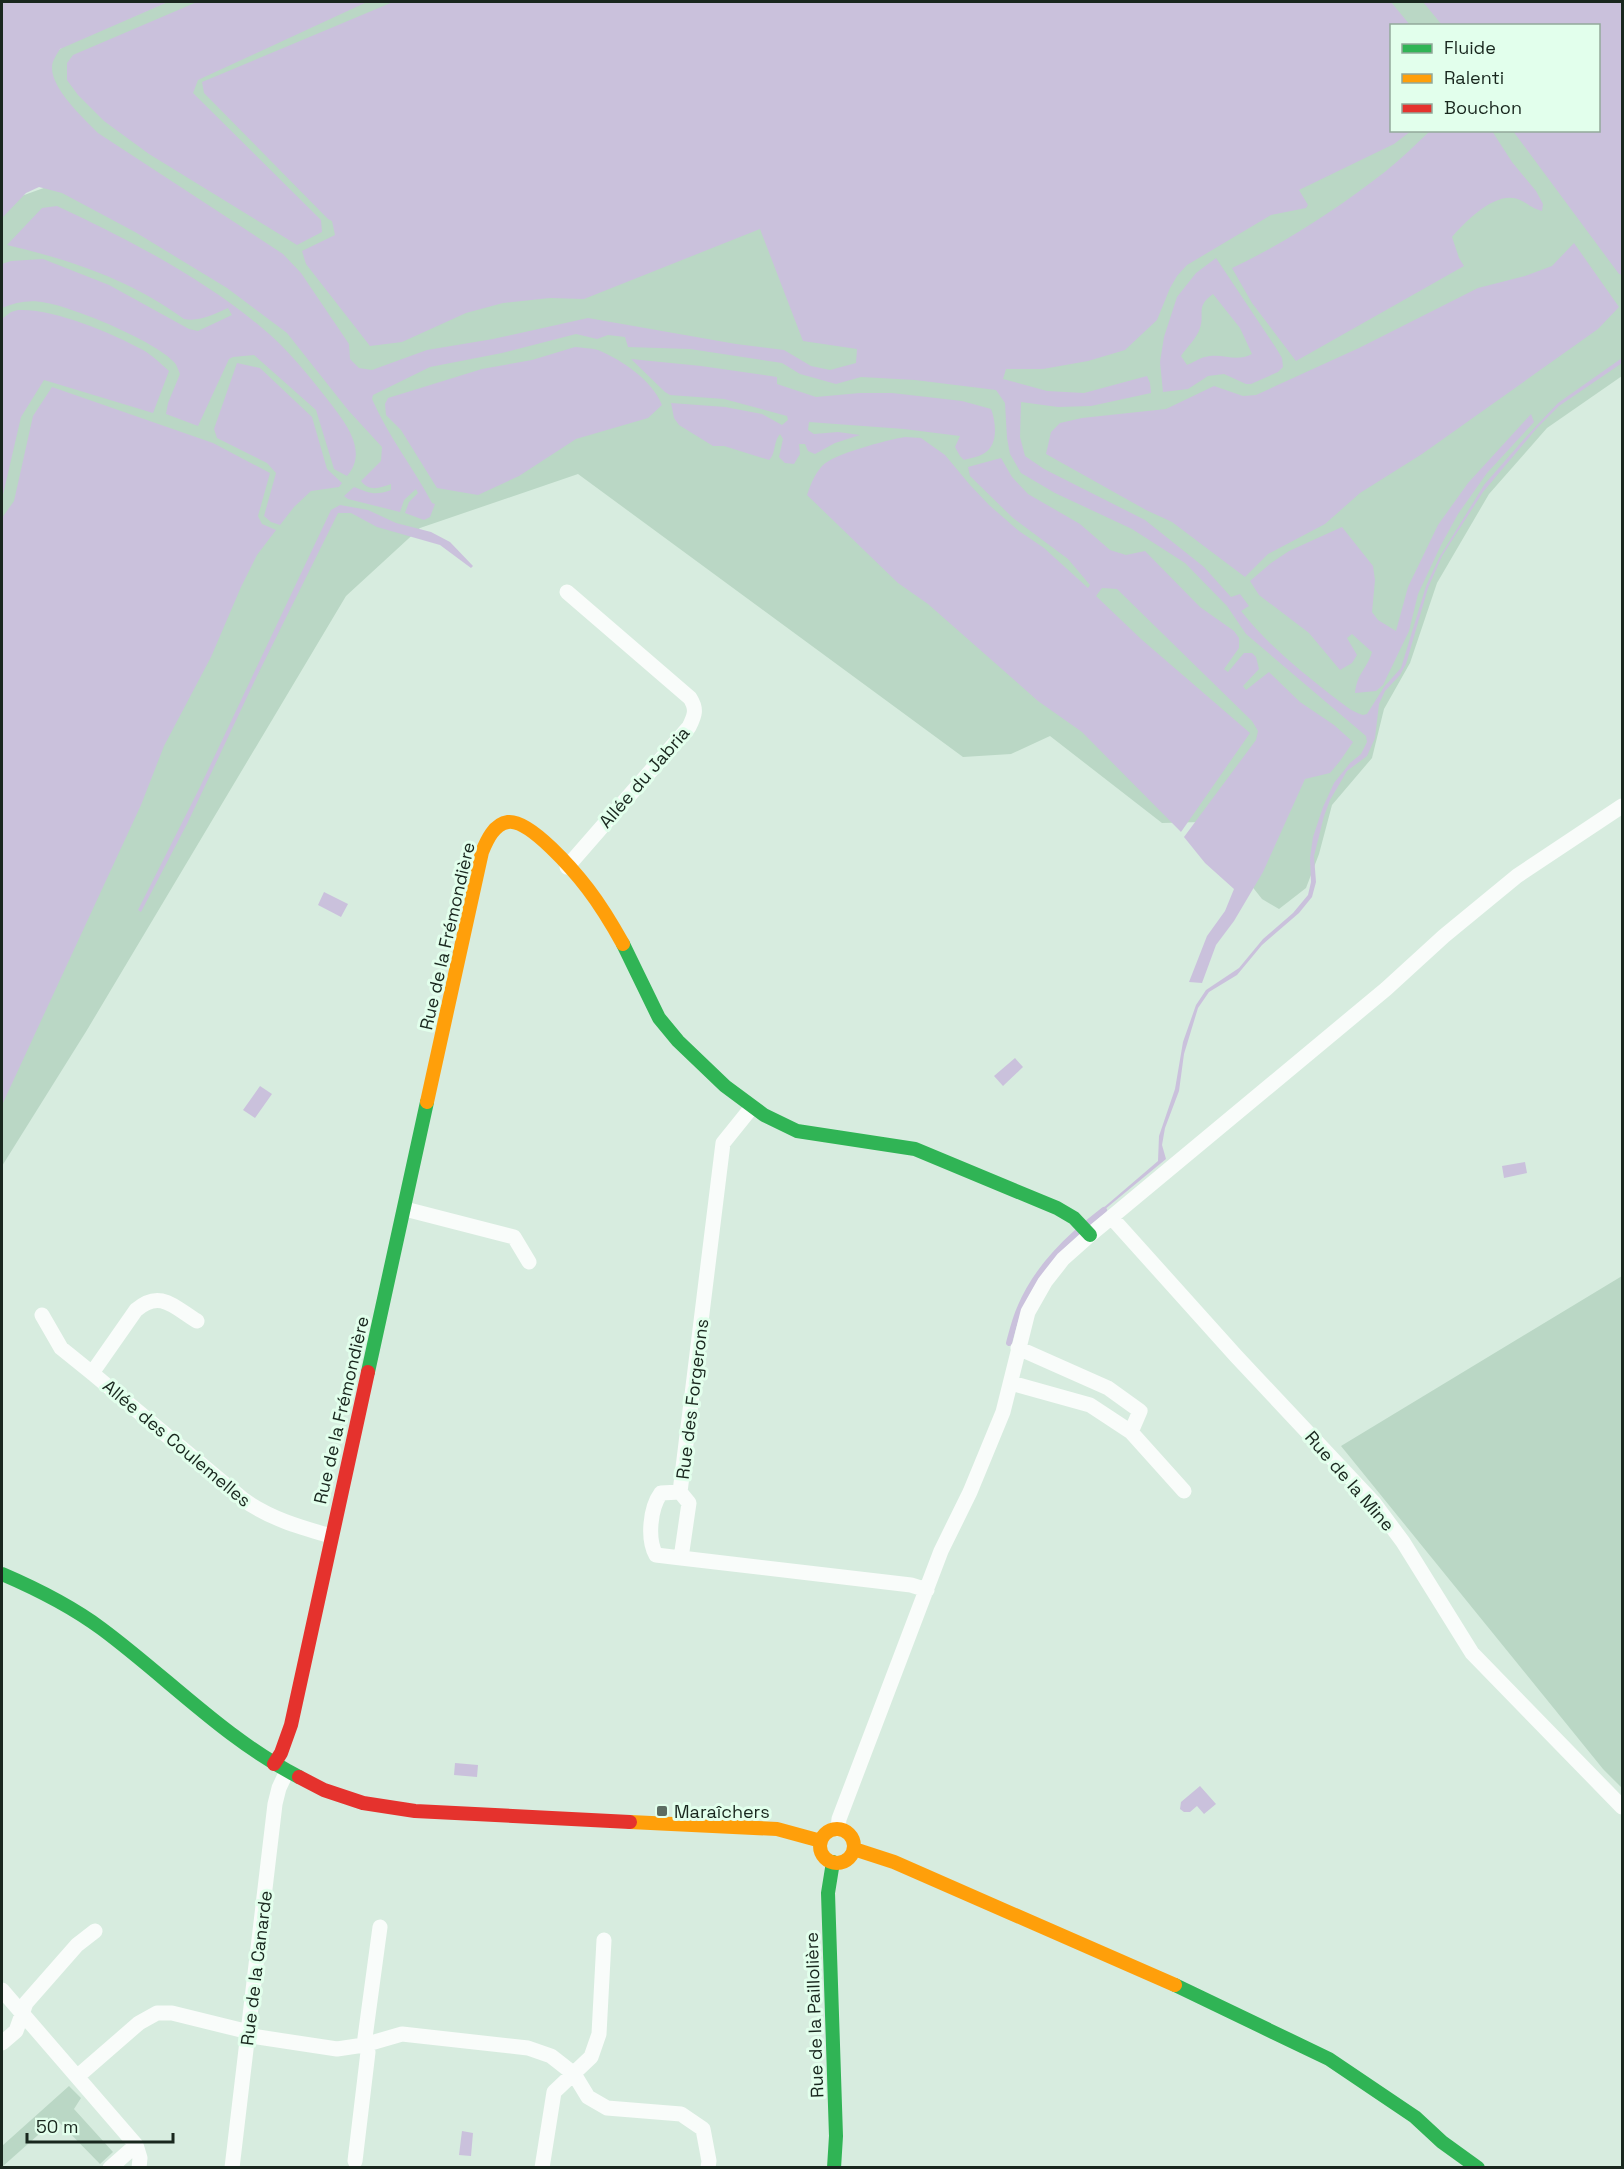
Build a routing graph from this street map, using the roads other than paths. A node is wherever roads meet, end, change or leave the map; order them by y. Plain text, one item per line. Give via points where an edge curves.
1 (567, 592) dead end
2 (1623, 806) edge
3 (567, 867) junction
4 (752, 1107) junction
5 (405, 1209) junction
6 (1112, 1218) junction
7 (1084, 1228) junction
8 (529, 1262) dead end
9 (42, 1315) dead end
10 (196, 1321) dead end
11 (1018, 1348) junction
12 (92, 1373) junction
13 (1011, 1383) junction
14 (1131, 1432) junction
15 (1184, 1491) dead end
16 (680, 1492) junction
17 (331, 1536) junction
18 (681, 1558) junction
19 (2, 1574) edge
20 (927, 1590) junction
21 (280, 1768) junction
22 (1623, 1807) edge
23 (838, 1829) junction
24 (821, 1841) junction
25 (854, 1849) junction
26 (833, 1862) junction
27 (380, 1927) dead end
28 (95, 1931) dead end
29 (604, 1940) dead end
30 (2, 1990) edge
31 (23, 2015) junction
32 (249, 2033) junction
33 (2, 2043) edge
34 (364, 2045) junction
35 (574, 2074) junction
36 (78, 2076) junction
37 (136, 2145) junction
38 (355, 2161) dead end
39 (110, 2168) edge
40 (139, 2168) edge
41 (232, 2168) edge
42 (542, 2168) edge
43 (708, 2168) edge
44 (834, 2168) edge
45 (1478, 2168) edge

1 - 3 street, Allée du Jabria via 690,698 695,715 689,727
2 - 6 street via 1517,876
3 - 4 street, Rue de la Frémondière via 588,889 622,942 659,1018 698,1062
3 - 5 street, Rue de la Frémondière via 536,833 520,823 507,822 487,840
4 - 7 street, Rue de la Frémondière via 797,1131 915,1149 1057,1208
4 - 16 street, Rue des Forgerons via 723,1143
5 - 8 street via 514,1237
5 - 17 street, Rue de la Frémondière
6 - 7 street
6 - 22 street, Rue de la Mine via 1374,1503 1472,1653
7 - 11 street via 1028,1312
9 - 12 street, Allée des Coulemelles via 61,1348
10 - 12 street, Allée des Coulemelles via 166,1301 146,1302 136,1310
11 - 13 street
11 - 14 street via 1108,1388 1140,1411
12 - 17 street, Allée des Coulemelles via 262,1513
13 - 14 street via 1090,1405
13 - 20 street via 990,1449 941,1551
14 - 15 street
16 - 18 street, Rue des Forgerons via 689,1503
16 - 18 street via 661,1493 656,1499 649,1538 656,1555
17 - 21 street, Rue de la Frémondière
18 - 20 street
19 - 21 street via 45,1593 101,1628 245,1745
20 - 23 street
21 - 24 street via 324,1790 363,1803 415,1811 758,1827
21 - 32 street, Rue de la Canarde
23 - 24 street via 827,1832
23 - 25 street via 852,1838
24 - 26 street via 824,1857
25 - 26 street via 848,1858
25 - 45 street via 1151,1974 1329,2059 1415,2117
26 - 44 street, Rue de la Paillolière via 828,1893
27 - 34 street
28 - 31 street via 77,1945 26,2003
29 - 35 street via 599,2034 591,2057
30 - 31 street
31 - 33 street via 16,2031
31 - 36 street
32 - 34 street via 337,2049
32 - 36 street via 172,2013 157,2013 139,2023
32 - 41 street, Rue de la Canarde
34 - 35 street via 402,2034 528,2048 551,2056
34 - 38 street via 369,2052
35 - 42 street via 554,2092
35 - 43 street via 588,2097 607,2108 681,2114 703,2129
36 - 37 street
37 - 39 street
37 - 40 street

